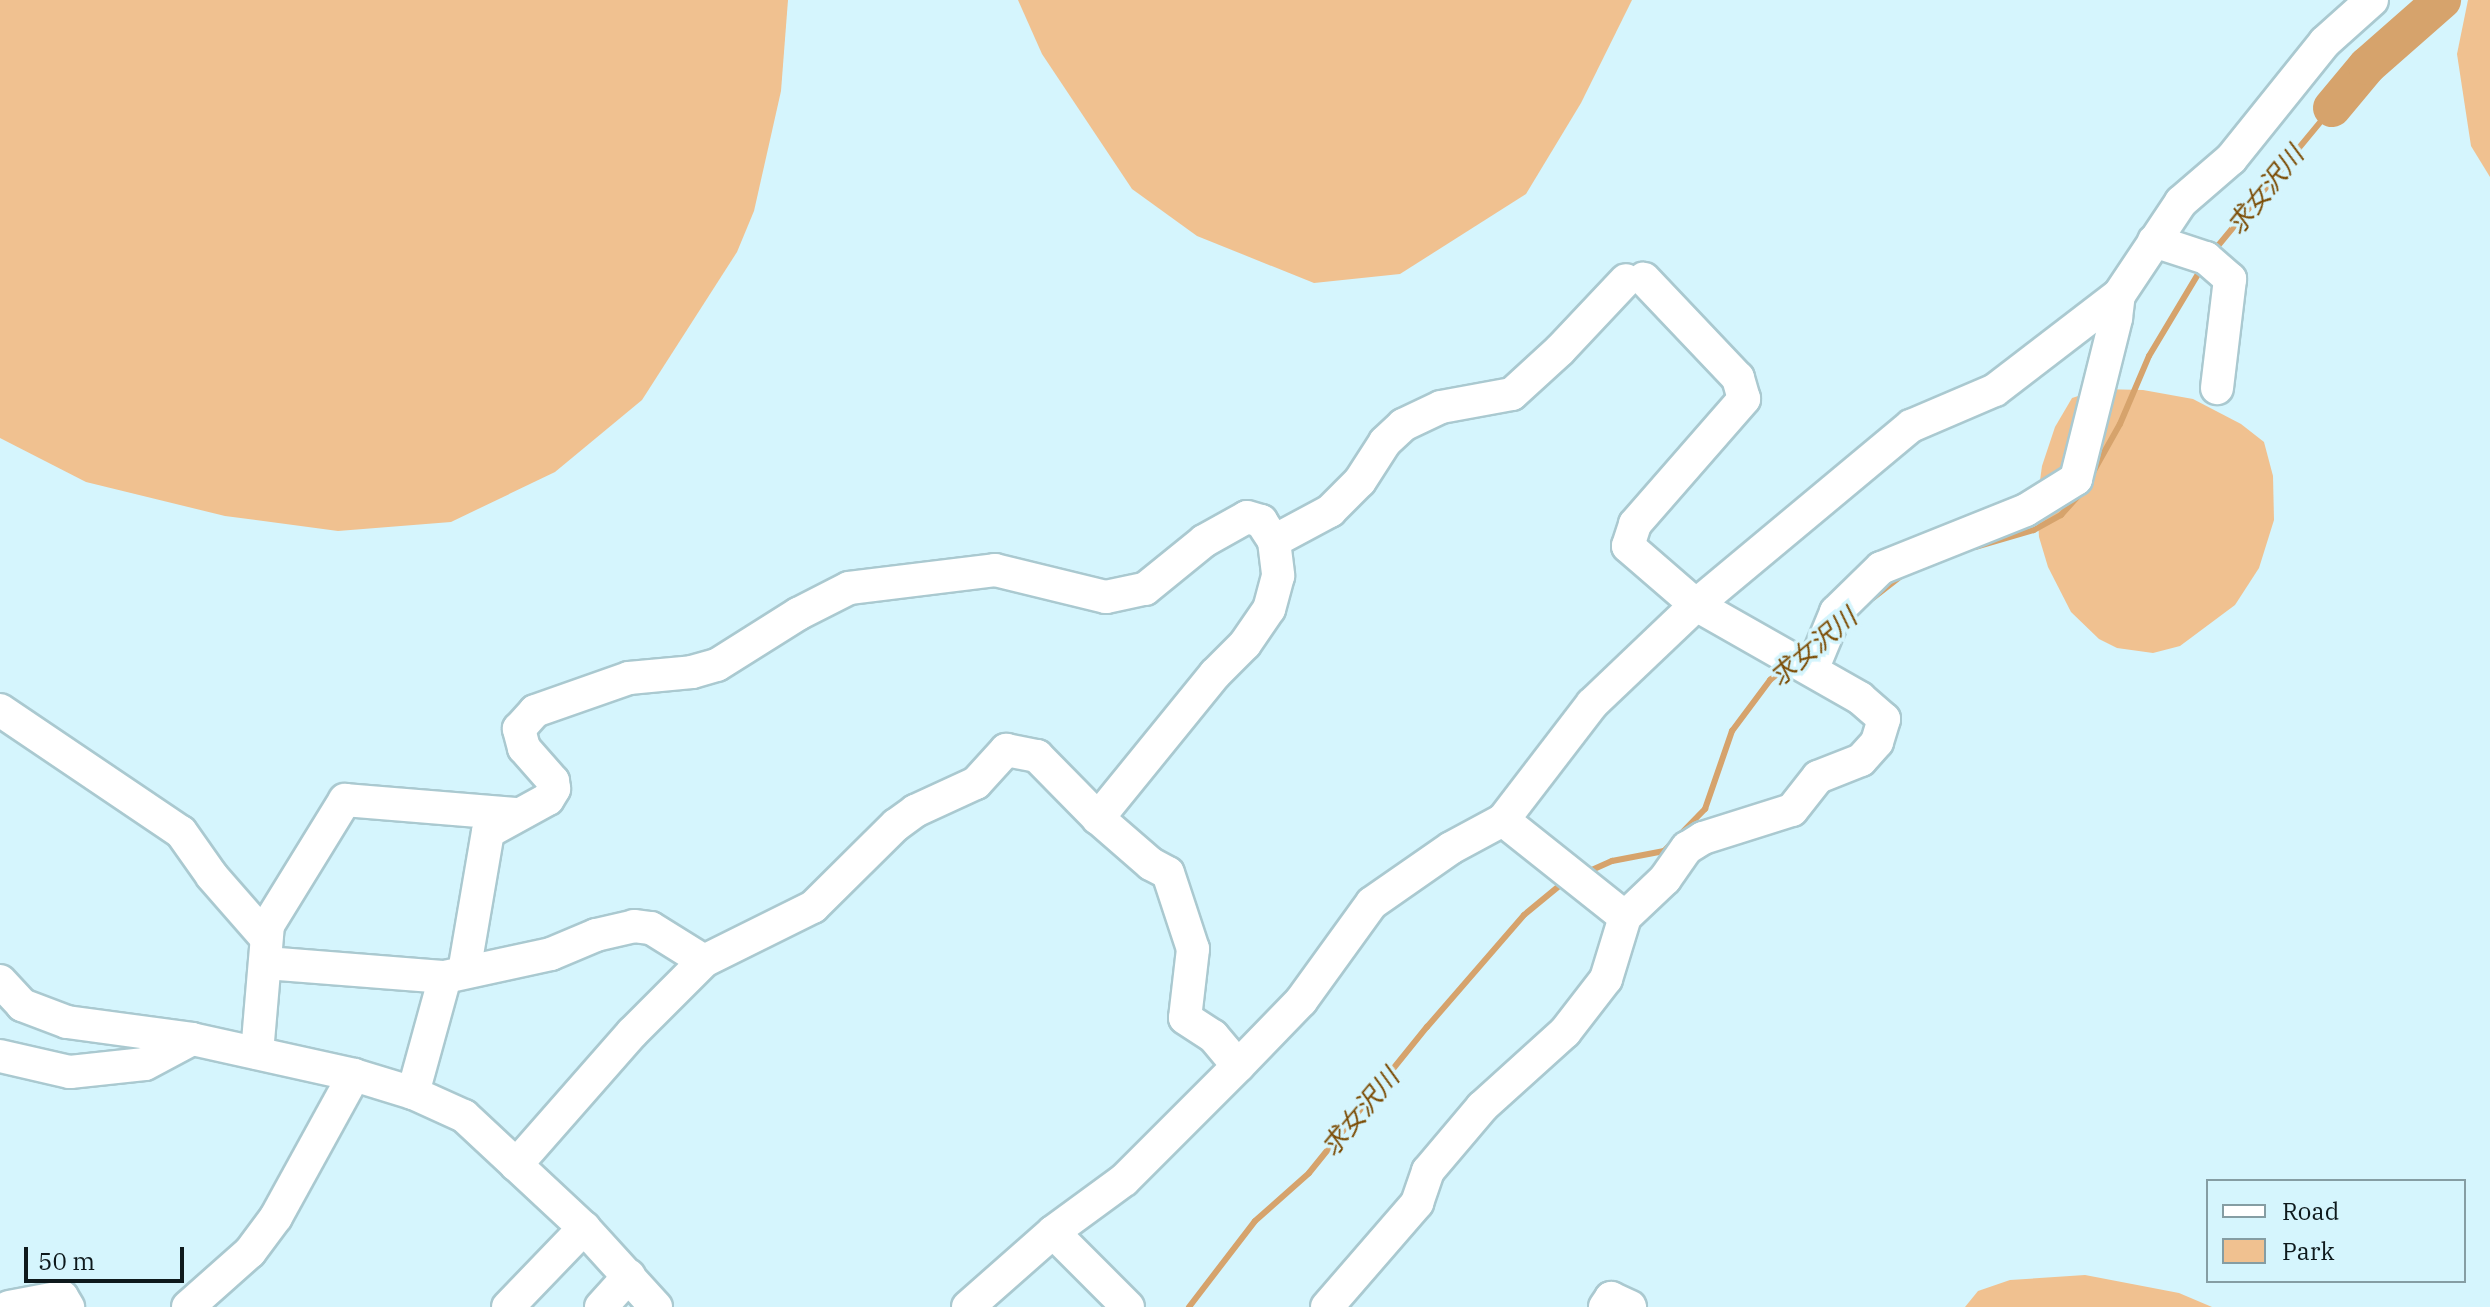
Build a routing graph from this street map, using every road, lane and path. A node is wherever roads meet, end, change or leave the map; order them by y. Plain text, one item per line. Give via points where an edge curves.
1 (2372, 0) edge
2 (2154, 241) junction
3 (2119, 295) junction
4 (2217, 388) dead end
5 (1274, 541) junction
6 (1696, 605) junction
7 (1812, 670) junction
8 (0, 710) edge
9 (517, 814) junction
10 (1098, 818) junction
11 (1503, 820) junction
12 (1625, 917) junction
13 (266, 951) junction
14 (704, 961) junction
15 (454, 974) junction
16 (0, 981) edge
17 (192, 1039) junction
18 (257, 1053) junction
19 (0, 1056) edge
20 (1238, 1066) junction
21 (354, 1075) junction
22 (413, 1093) junction
23 (516, 1165) junction
24 (584, 1228) junction
25 (1053, 1232) junction
26 (629, 1276) junction
27 (9, 1307) edge
28 (68, 1307) edge
29 (188, 1307) edge
30 (508, 1307) edge
31 (601, 1307) edge
32 (656, 1307) edge
33 (968, 1307) edge
34 (1128, 1307) edge
35 (1327, 1307) edge
36 (1605, 1307) edge
37 (1630, 1307) edge

1 - 2 street via 2325,42 2231,159 2181,202
2 - 3 street
2 - 4 street via 2206,258 2230,279
3 - 6 street via 1995,390 1911,426
3 - 7 street via 2076,479 2026,510 1881,568 1836,612
5 - 6 street via 1330,511 1403,425 1441,407 1512,394 1635,280 1738,378 1744,399 1635,524 1628,546
5 - 9 street via 1261,521 1247,517 1204,541 1145,589 1106,597 995,570 849,588 717,665 629,678 535,711 519,729 524,748 554,789 548,799
5 - 10 street via 1278,576 1269,609
6 - 7 street
6 - 11 street via 1592,704
7 - 12 street via 1884,719 1877,742 1861,760 1818,777 1792,810 1687,848 1665,879
8 - 13 street via 181,832
9 - 13 street via 345,800 268,925
9 - 15 street via 488,832
10 - 14 street via 1037,756 1006,750 976,783 896,825 813,907
10 - 20 street via 1168,873 1193,949 1185,1018 1213,1036
11 - 12 street
11 - 20 street via 1451,848 1372,903 1301,1001
12 - 35 street via 1598,990 1565,1032 1482,1107 1428,1171 1417,1203
13 - 15 street
13 - 18 street
14 - 15 street via 651,928 634,926 551,954
14 - 23 street via 632,1033
15 - 22 street
16 - 17 street via 22,1005 67,1022
17 - 18 street
17 - 19 street via 145,1064 70,1072
18 - 21 street
20 - 25 street via 1124,1180
21 - 22 street
21 - 29 street via 276,1217 250,1252
22 - 23 street via 464,1116
23 - 24 street
24 - 26 street
24 - 30 street
25 - 33 street
25 - 34 street
26 - 31 street
26 - 32 street
27 - 28 street via 62,1297
36 - 37 street via 1611,1298

